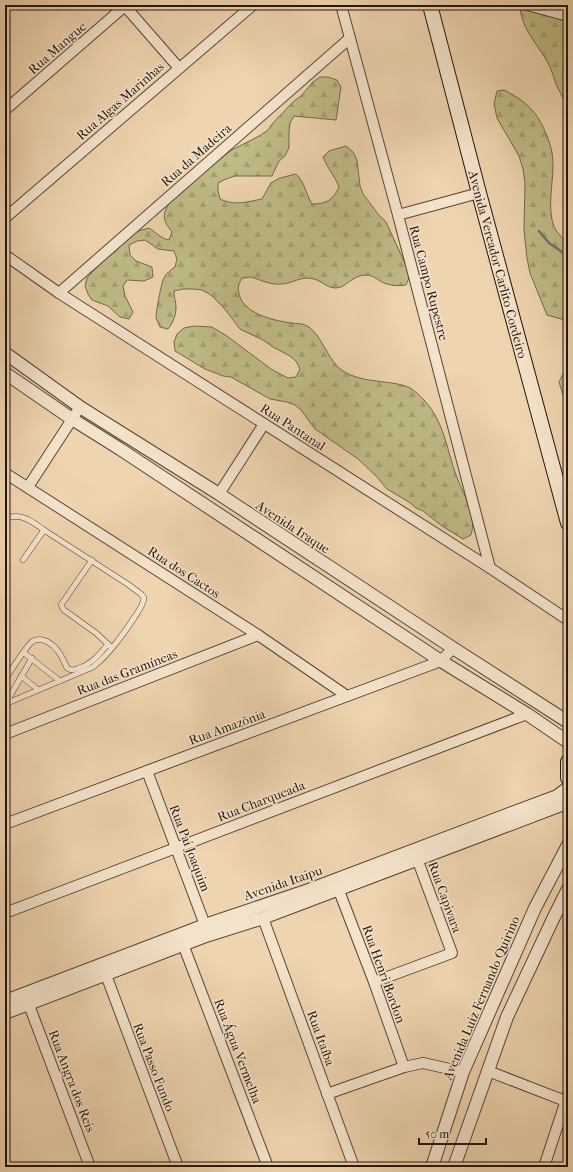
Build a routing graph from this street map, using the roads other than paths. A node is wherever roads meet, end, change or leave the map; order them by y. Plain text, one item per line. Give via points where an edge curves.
1 (125, 5) edge
2 (253, 5) edge
3 (341, 5) edge
4 (430, 5) edge
5 (527, 5) edge
6 (568, 16) edge
7 (350, 38) junction
8 (179, 68) junction
9 (5, 110) edge
10 (479, 193) junction
11 (398, 215) junction
12 (5, 218) edge
13 (5, 254) edge
14 (59, 293) junction
15 (5, 353) edge
16 (5, 373) edge
17 (80, 407) junction
18 (72, 419) junction
19 (264, 424) junction
20 (5, 473) edge
21 (28, 487) junction
22 (219, 494) junction
23 (5, 516) edge
24 (568, 523) edge
25 (44, 530) junction
26 (23, 560) dead end
27 (92, 560) junction
28 (490, 568) junction
29 (568, 620) edge
30 (258, 635) junction
31 (110, 646) junction
32 (453, 648) junction
33 (24, 653) junction
34 (32, 658) junction
35 (441, 661) junction
36 (21, 676) junction
37 (5, 680) edge
38 (60, 681) junction
39 (37, 689) junction
40 (347, 696) junction
41 (6, 703) edge
42 (527, 714) junction
43 (568, 722) edge
44 (5, 734) edge
45 (568, 742) edge
46 (568, 762) edge
47 (147, 771) junction
48 (568, 778) edge
49 (568, 788) edge
50 (568, 804) edge
51 (5, 824) edge
52 (568, 845) edge
53 (176, 848) junction
54 (416, 855) junction
55 (337, 885) junction
56 (568, 889) edge
57 (5, 913) edge
58 (263, 918) junction
59 (206, 930) junction
60 (181, 940) junction
61 (106, 975) junction
62 (374, 982) junction
63 (5, 1001) edge
64 (493, 1002) junction
65 (29, 1005) junction
66 (510, 1010) junction
67 (5, 1013) edge
68 (404, 1067) junction
69 (488, 1071) junction
70 (463, 1072) junction
71 (327, 1094) junction
72 (567, 1099) edge
73 (445, 1127) junction
74 (463, 1141) junction
75 (90, 1167) edge
76 (178, 1167) edge
77 (268, 1167) edge
78 (354, 1167) edge
79 (432, 1167) edge
80 (454, 1167) edge
81 (544, 1167) edge

1 - 8 street
1 - 9 street, Rua Mangue
2 - 8 street, Rua Algas Marinhas
3 - 7 street, Rua Campo Rupestre
4 - 10 main road, Avenida Vereador Carlito Cordeiro
5 - 6 street
7 - 11 street, Rua Campo Rupestre
7 - 14 street, Rua da Madeira
8 - 12 street, Rua Algas Marinhas
10 - 11 street
10 - 24 main road, Avenida Vereador Carlito Cordeiro
11 - 28 street, Rua Campo Rupestre
13 - 14 street, Rua Pantanal
14 - 19 street, Rua Pantanal
15 - 17 street, Avenida Iraque
16 - 18 street
17 - 18 street
17 - 22 street, Avenida Iraque
18 - 21 street
18 - 35 street
19 - 22 street
19 - 28 street, Rua Pantanal
20 - 21 street, Rua dos Cactos
21 - 30 street, Rua dos Cactos
22 - 32 street, Avenida Iraque
23 - 25 lane via 24,517
25 - 26 lane
25 - 27 lane
27 - 31 lane via 61,605
27 - 31 lane via 143,596 143,602 123,634
28 - 29 street, Rua Pantanal
30 - 40 street, Rua dos Cactos
30 - 44 street, Rua das Gramíneas
31 - 33 lane via 93,661 74,670 67,668 58,650 40,639 34,641
31 - 38 lane via 93,667
32 - 35 street, Rua Amazônia
32 - 43 street, Avenida Iraque
33 - 34 lane
33 - 37 lane
34 - 36 lane
34 - 38 lane
35 - 40 street, Rua Amazônia
35 - 42 street
36 - 39 lane
36 - 41 lane
38 - 39 lane
39 - 41 lane
40 - 47 street, Rua Amazônia
42 - 45 street
42 - 53 street, Rua Charqueada
46 - 48 main road
47 - 51 street, Rua Amazônia
47 - 53 street, Rua Pai Joaquim
49 - 54 street, Avenida Itaipu via 558,796
50 - 54 street, Avenida Itaipu
52 - 64 street, Avenida Luiz Fernando Quirino via 535,908
53 - 57 street, Rua Charqueada
53 - 59 street, Rua Pai Joaquim
54 - 55 street, Avenida Itaipu
54 - 62 street, Rua Capivara via 452,953
55 - 58 street, Avenida Itaipu
55 - 59 street, Avenida Itaipu via 302,892
55 - 62 street, Rua Henri Bordon
56 - 66 street
58 - 59 street, Avenida Itaipu
58 - 71 street, Rua Itaíba
59 - 60 street, Avenida Itaipu
60 - 61 street, Avenida Itaipu
60 - 63 street, Avenida Itaipu
60 - 77 street, Rua Água Vermelha
61 - 65 street, Avenida Itaipu
61 - 76 street, Rua Passo Fundo
62 - 68 street, Rua Henri Bordon
64 - 66 street via 500,1002
64 - 70 street, Avenida Luiz Fernando Quirino
65 - 67 street, Avenida Itaipu
65 - 75 street, Rua Angra dos Reis
66 - 69 street
68 - 70 street via 423,1063
68 - 71 street
69 - 72 street
69 - 74 street
70 - 73 street, Avenida Luiz Fernando Quirino
71 - 78 street, Rua Itaíba
72 - 81 street
73 - 74 street via 447,1139 452,1142
73 - 79 street, Avenida Luiz Fernando Quirino
74 - 80 street

